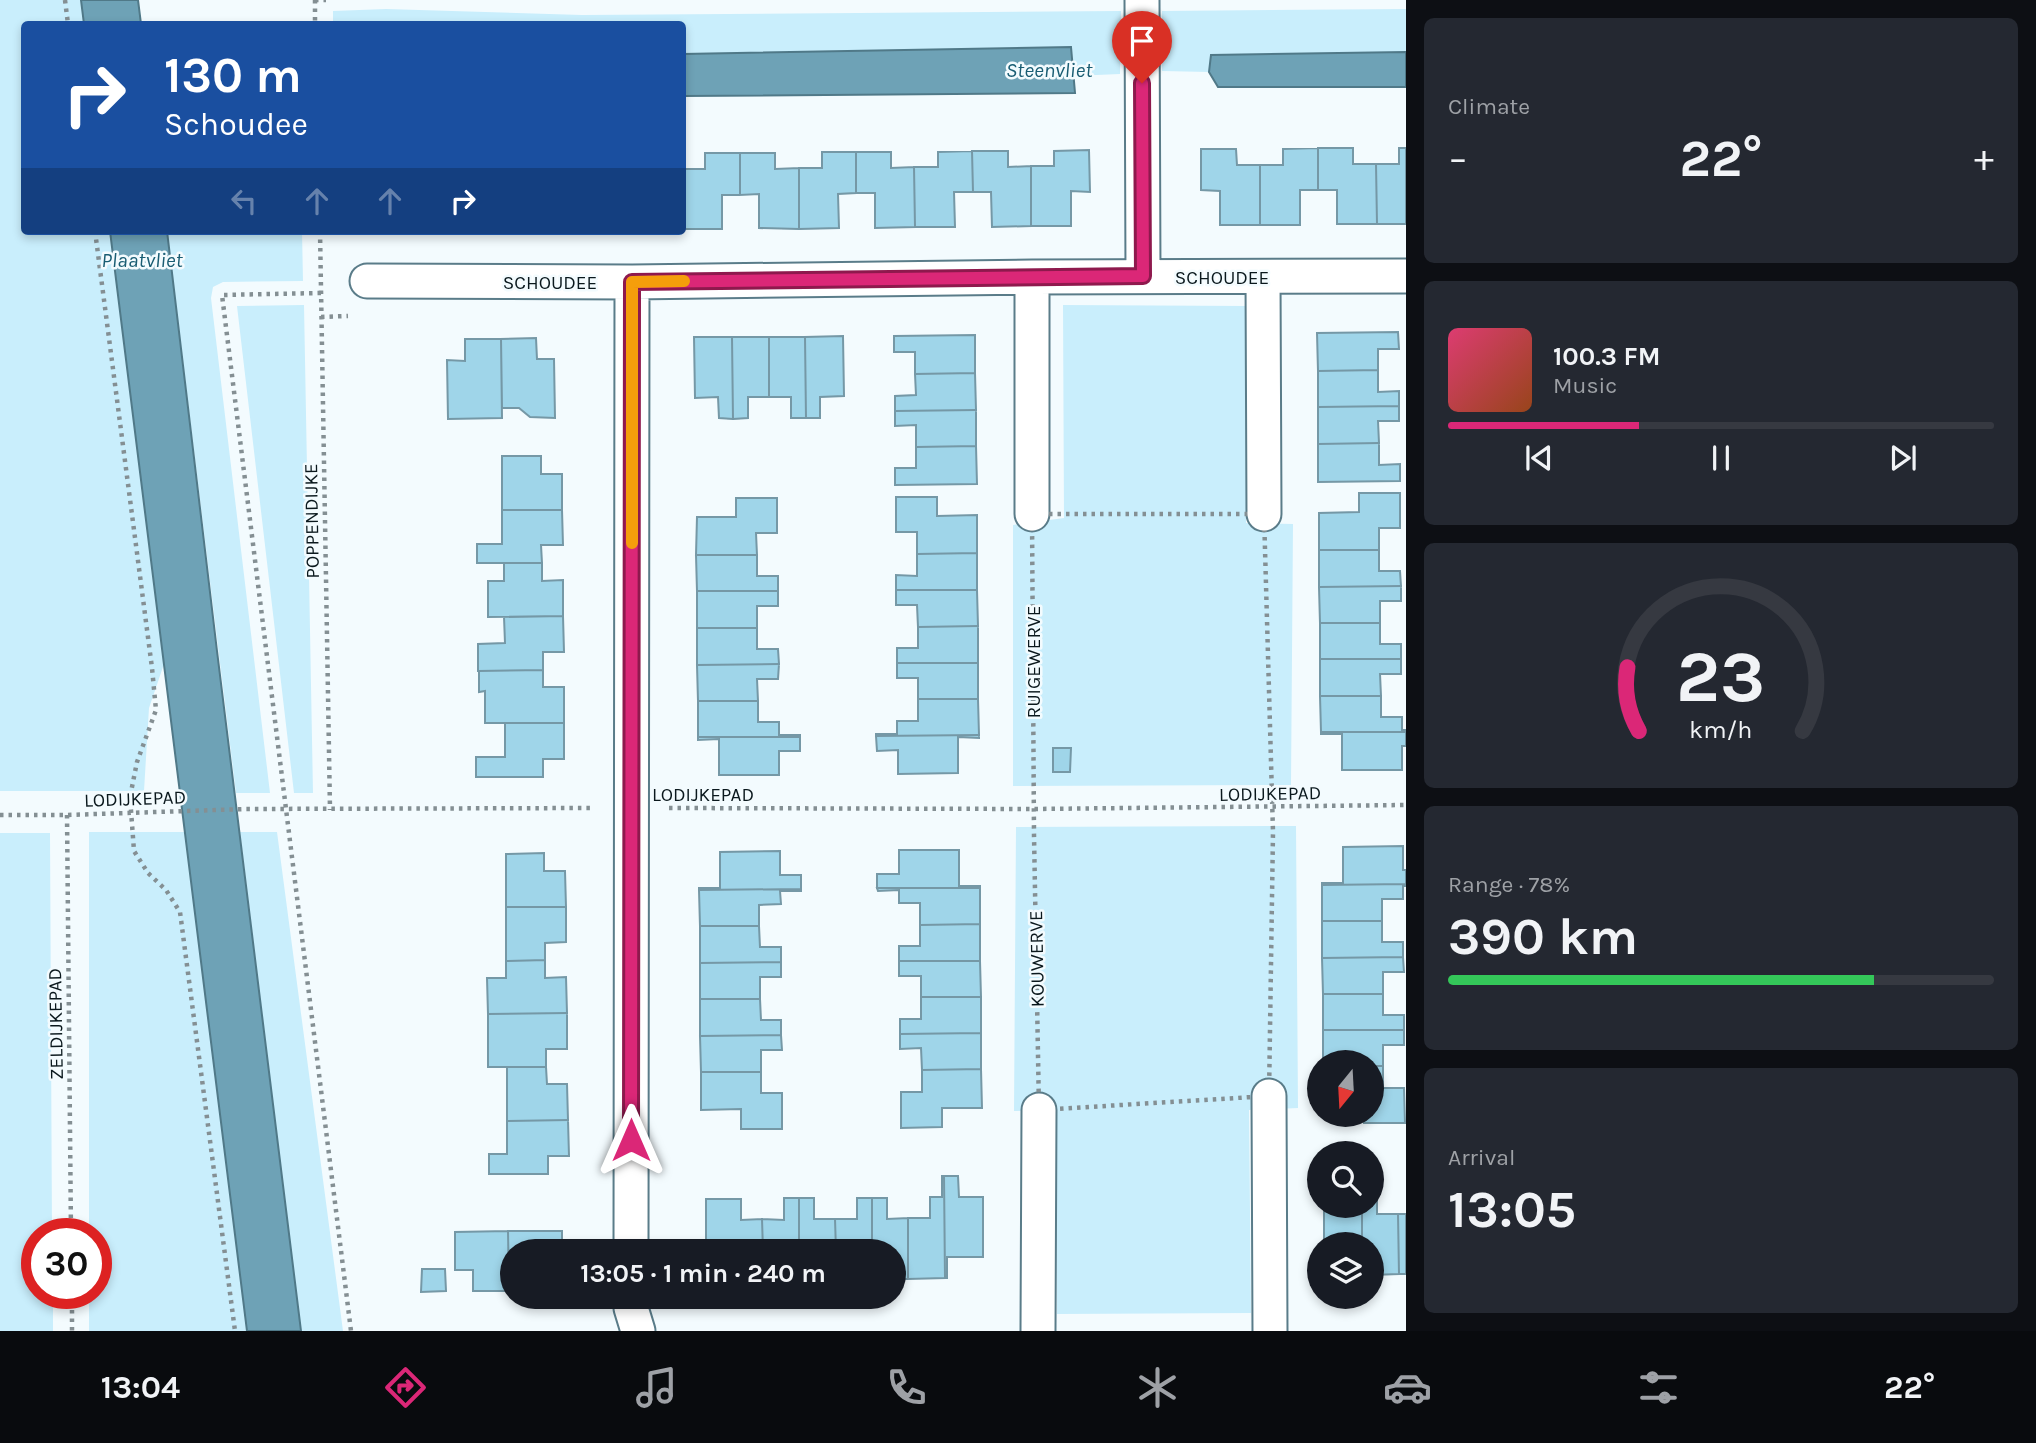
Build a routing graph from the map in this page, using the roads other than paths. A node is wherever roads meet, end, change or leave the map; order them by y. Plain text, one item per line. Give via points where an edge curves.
1 (1142, 0) edge
2 (1143, 276) junction
3 (1406, 276) edge
4 (1032, 277) junction
5 (1263, 277) junction
6 (367, 281) dead end
7 (632, 282) junction
8 (1264, 513) road end
9 (1032, 514) road end
10 (1269, 1096) road end
11 (1039, 1110) road end
12 (631, 1239) edge
13 (631, 1309) edge
14 (638, 1331) edge
15 (1038, 1331) edge
16 (1270, 1331) edge

1 - 2 street
2 - 4 street, SCHOUDEE
2 - 5 street, SCHOUDEE
3 - 5 street, SCHOUDEE
4 - 7 street, SCHOUDEE
4 - 9 street
5 - 8 street
6 - 7 street, SCHOUDEE
7 - 12 street
10 - 16 street
11 - 15 street
13 - 14 street

